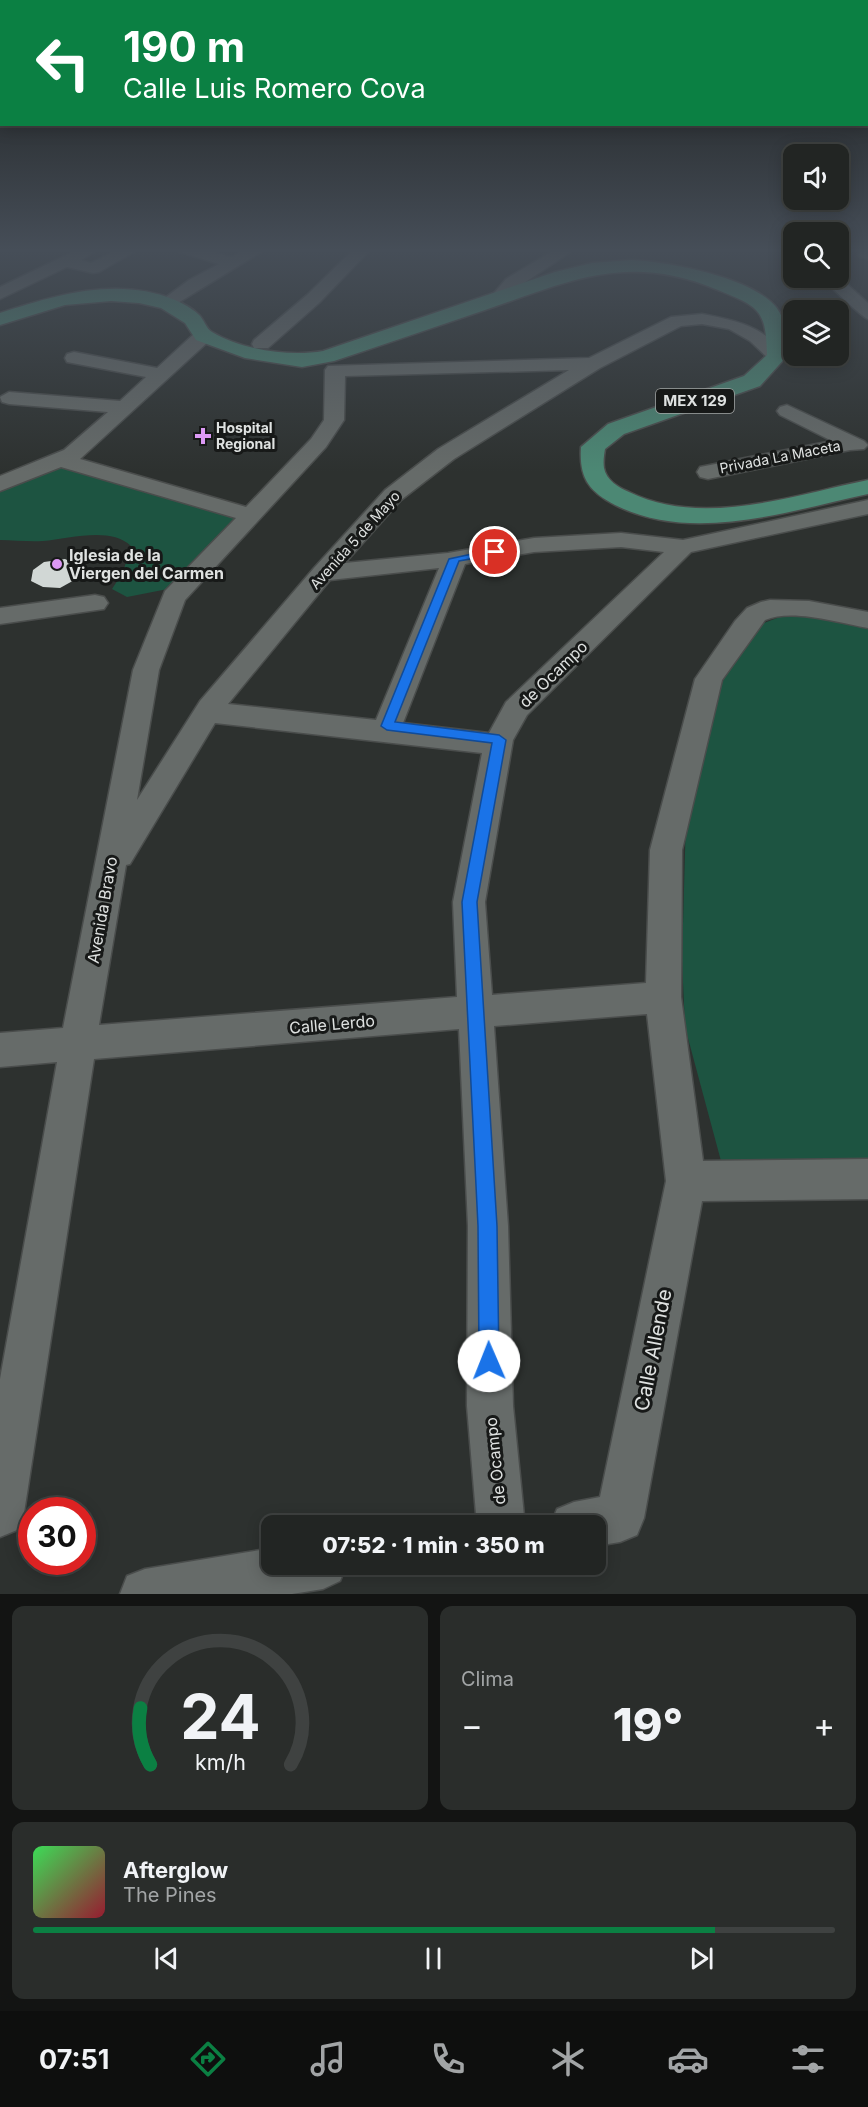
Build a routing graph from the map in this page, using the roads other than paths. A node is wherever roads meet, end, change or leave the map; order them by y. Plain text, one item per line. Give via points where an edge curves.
1 (196, 323) edge
2 (285, 323) edge
3 (426, 323) edge
4 (672, 323) edge
5 (726, 323) edge
6 (747, 323) edge
7 (776, 323) edge
8 (734, 325) junction
9 (210, 338) junction
10 (261, 344) junction
11 (777, 356) junction
12 (74, 358) dead end
13 (302, 361) junction
14 (592, 364) junction
15 (160, 374) junction
16 (9, 398) dead end
17 (123, 407) junction
18 (787, 411) dead end
19 (860, 446) edge
20 (67, 458) junction
21 (708, 472) dead end
22 (0, 484) edge
23 (868, 487) edge
24 (868, 507) edge
25 (255, 512) junction
26 (683, 547) junction
27 (451, 560) junction
28 (323, 573) junction
29 (95, 603) dead end
30 (0, 616) edge
31 (868, 620) edge
32 (209, 710) junction
33 (381, 728) junction
34 (499, 742) junction
35 (109, 871) junction
36 (663, 997) junction
37 (476, 1012) junction
38 (78, 1044) junction
39 (0, 1050) edge
40 (868, 1179) edge
41 (686, 1181) junction
42 (0, 1513) edge
43 (500, 1515) edge
44 (606, 1520) edge
45 (261, 1574) edge
46 (145, 1594) edge

1 - 9 main road
2 - 10 street
3 - 13 main road via 327,357
4 - 14 street, Avenida 5 de Mayo
5 - 8 street, Avenida 5 de Mayo
6 - 8 street, Avenida 5 de Mayo
7 - 11 main road
8 - 11 street, Avenida 5 de Mayo via 757,337
9 - 10 street
9 - 13 main road via 252,354
9 - 15 street
10 - 13 street
11 - 23 main road, MEX 129 via 752,381 616,429 593,447 592,469 602,486 623,501 665,515 717,516
12 - 15 street
14 - 25 street, Avenida Bravo via 335,369 334,420 319,443
14 - 28 street, Avenida 5 de Mayo via 446,454 393,495
15 - 17 street
16 - 17 street
17 - 20 street
18 - 19 street, Privada La Maceta
19 - 21 street, Privada La Maceta
20 - 22 street
20 - 25 street
24 - 26 street
25 - 35 street, Avenida Bravo via 174,597 146,670
26 - 27 street via 621,540 534,545
26 - 34 street, de Ocampo via 516,709
27 - 28 street
27 - 33 street
28 - 32 street, Avenida 5 de Mayo
29 - 30 street
31 - 36 street, Calle Allende via 809,609 770,608 756,614 744,627 708,680 666,850
32 - 33 street
32 - 35 street, Avenida 5 de Mayo
33 - 34 street
34 - 37 street, de Ocampo via 469,902
35 - 38 street, Avenida Bravo
36 - 37 street, Calle Lerdo
36 - 41 street, Calle Allende
37 - 38 street, Calle Lerdo
37 - 43 street, de Ocampo via 488,1226 490,1406
38 - 39 street, Calle Lerdo
38 - 42 street, Avenida Bravo
40 - 41 street
41 - 44 street, Calle Allende via 620,1518
45 - 46 street

